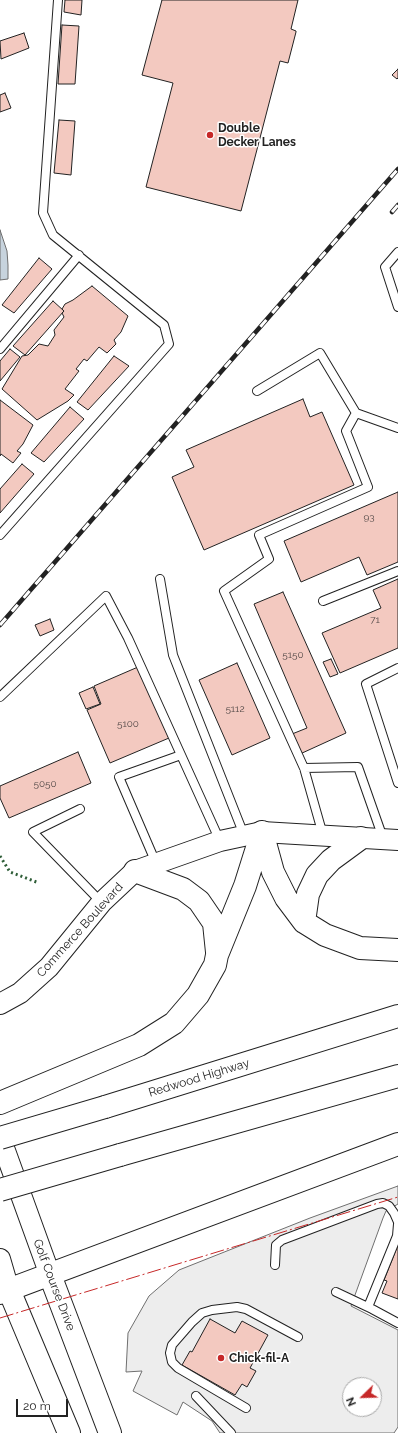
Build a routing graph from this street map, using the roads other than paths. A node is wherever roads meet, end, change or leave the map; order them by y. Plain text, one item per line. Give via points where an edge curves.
1 (58, 0) edge
2 (398, 252) edge
3 (79, 256) junction
4 (398, 307) edge
5 (0, 349) edge
6 (257, 391) dead end
7 (356, 413) junction
8 (398, 428) edge
9 (0, 536) edge
10 (398, 571) edge
11 (160, 578) dead end
12 (323, 600) dead end
13 (398, 668) edge
14 (0, 697) edge
15 (182, 755) junction
16 (304, 768) junction
17 (398, 783) edge
18 (80, 809) dead end
19 (253, 834) junction
20 (324, 836) junction
21 (361, 838) junction
22 (394, 838) edge
23 (220, 841) junction
24 (156, 864) junction
25 (135, 871) junction
26 (102, 902) junction
27 (304, 922) junction
28 (398, 950) edge
29 (217, 955) junction
30 (0, 1004) edge
31 (398, 1016) edge
32 (398, 1076) edge
33 (0, 1103) edge
34 (0, 1137) edge
35 (398, 1144) edge
36 (0, 1190) edge
37 (398, 1223) edge
38 (0, 1259) edge
39 (275, 1265) dead end
40 (50, 1274) junction
41 (5, 1291) edge
42 (336, 1292) dead end
43 (368, 1307) junction
44 (398, 1323) edge
45 (298, 1337) dead end
46 (196, 1396) dead end
47 (246, 1408) dead end
48 (69, 1433) edge
49 (110, 1433) edge
50 (231, 1433) edge

1 - 3 lane via 43,213 53,235
2 - 4 lane via 386,267
3 - 5 lane
3 - 9 lane via 164,325 169,344
6 - 7 lane via 320,353
7 - 8 lane
7 - 16 lane via 346,431 368,487 259,535 268,559 224,590
10 - 12 lane
11 - 19 lane via 173,655
13 - 17 lane via 366,684
14 - 15 lane via 106,596
15 - 23 lane
15 - 24 lane via 119,777
16 - 20 lane
16 - 22 lane via 358,767
18 - 26 lane via 33,832
19 - 20 street, Commerce Boulevard
19 - 23 street, Commerce Boulevard
19 - 27 main road via 286,898
19 - 29 main road via 245,886
20 - 21 street, Commerce Boulevard
21 - 22 street, Commerce Boulevard
21 - 27 main road via 331,860 316,875 308,894
23 - 24 street, Commerce Boulevard
24 - 25 street, Commerce Boulevard
25 - 26 street, Commerce Boulevard
25 - 29 main road via 183,888 200,901 214,923
26 - 30 street, Commerce Boulevard via 49,967 20,992
27 - 28 main road via 325,935 360,948
29 - 33 main road via 215,965 198,995 174,1023 139,1045
31 - 34 main road, Redwood Highway, bridge
32 - 36 main road, bridge
34 - 40 street, Golf Course Drive
35 - 40 main road
37 - 39 lane via 389,1206 377,1204 282,1240 276,1245
37 - 43 lane via 397,1236
38 - 41 street
40 - 41 main road
40 - 49 main road, Golf Course Drive
41 - 48 main road
42 - 43 lane
43 - 44 lane
45 - 47 lane via 246,1309 237,1307 202,1313 172,1345 172,1362 178,1368
46 - 50 lane

